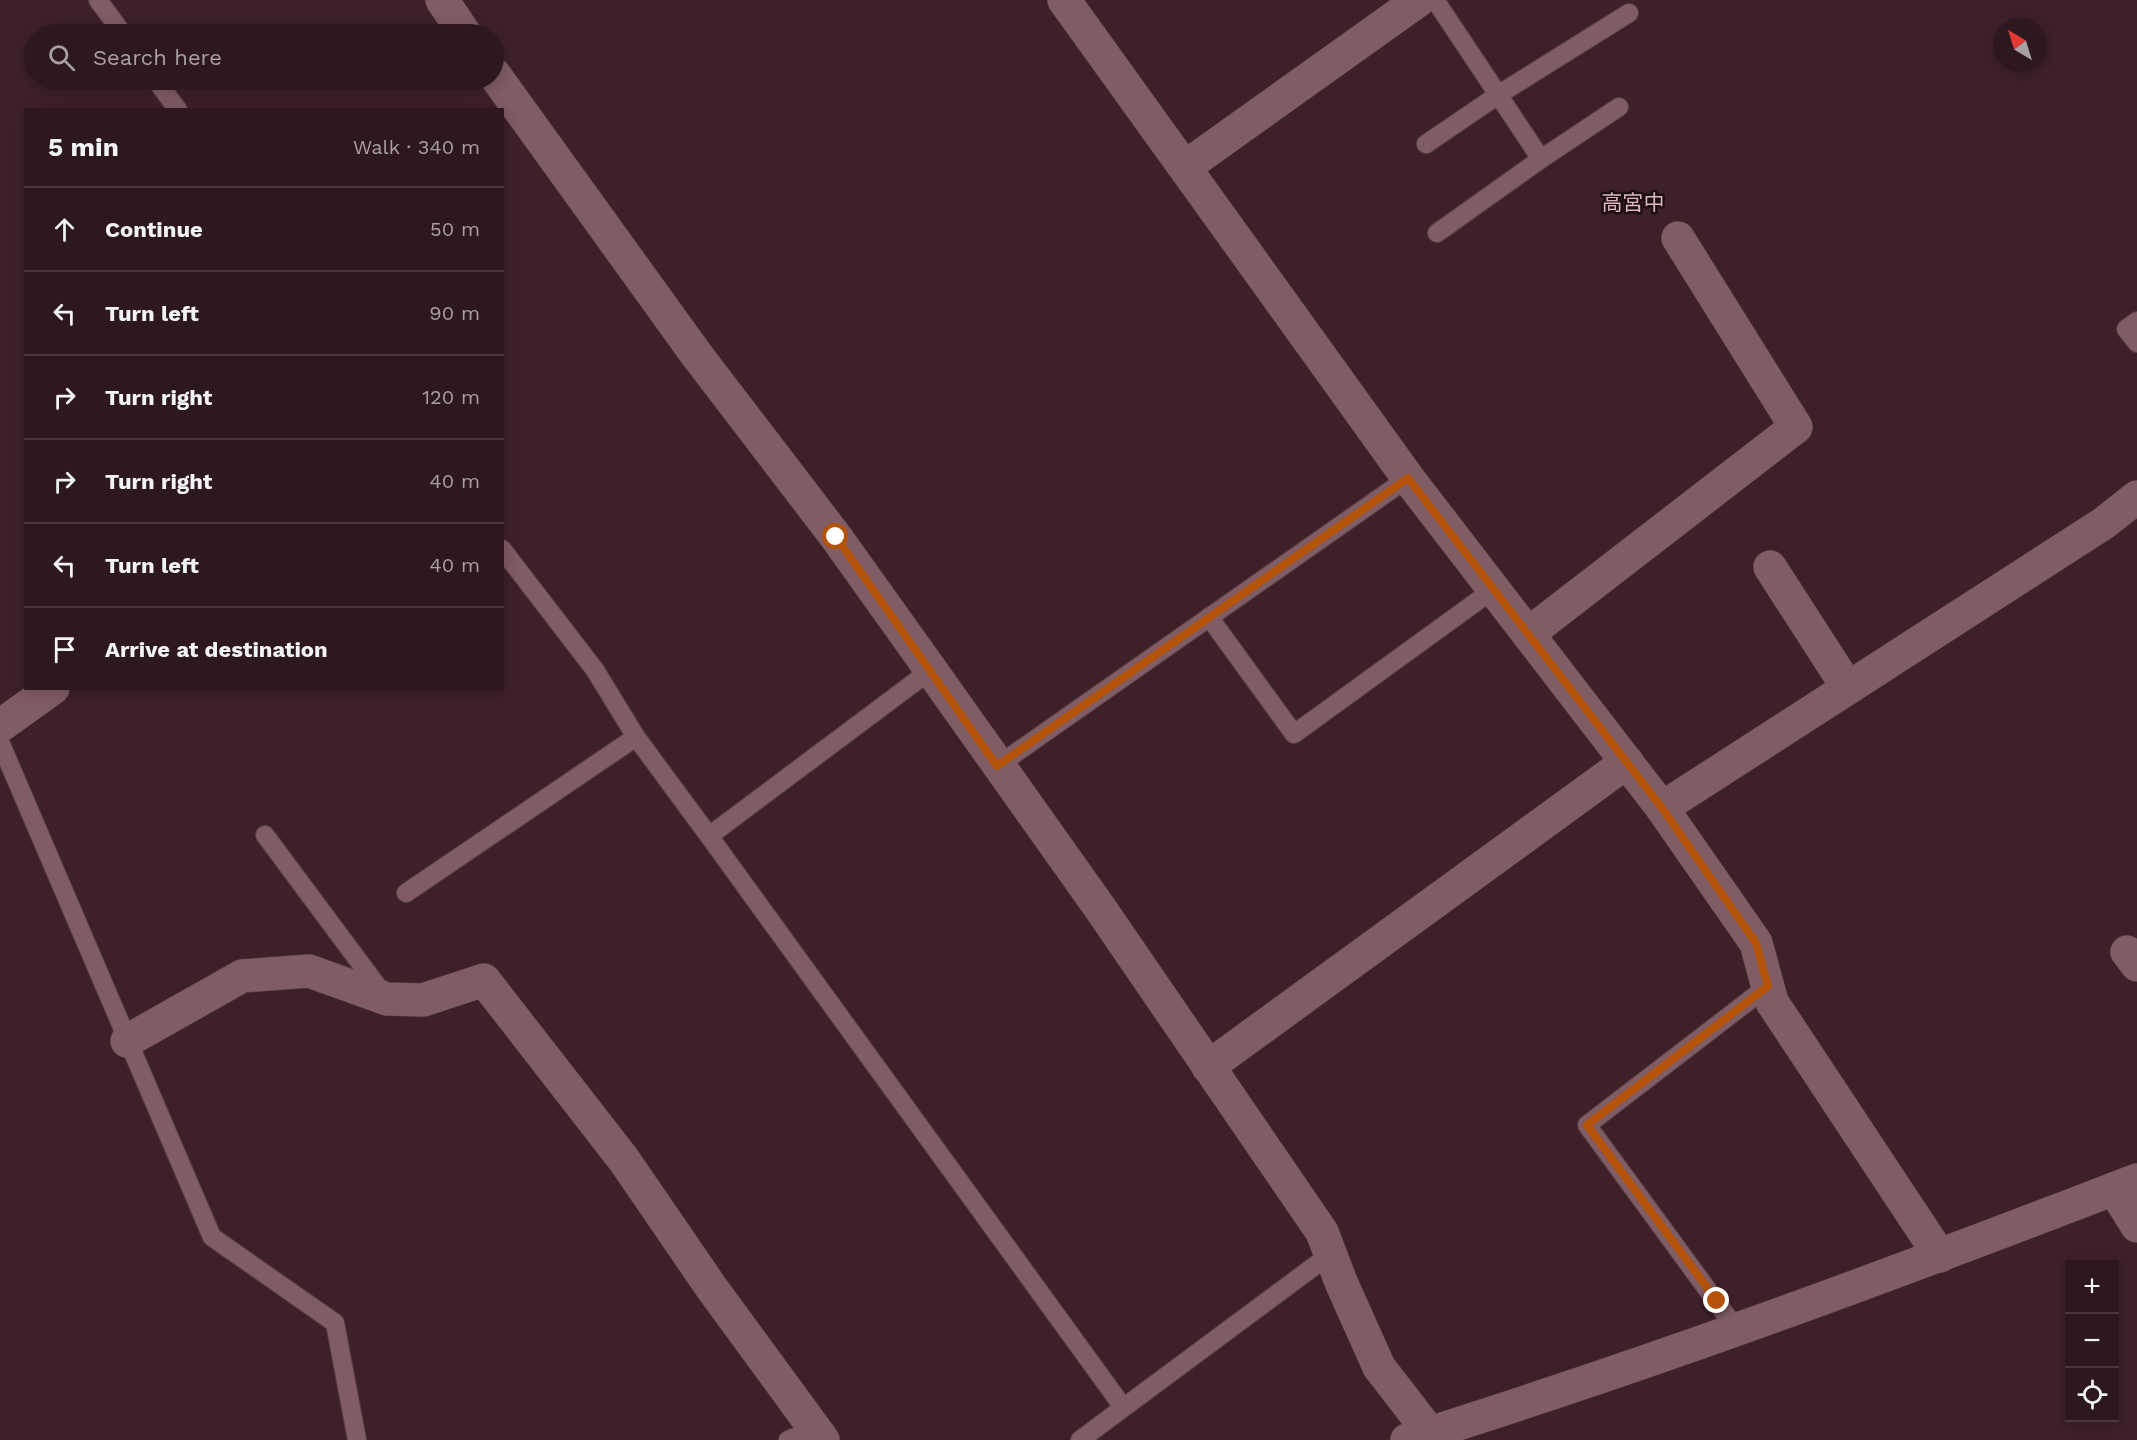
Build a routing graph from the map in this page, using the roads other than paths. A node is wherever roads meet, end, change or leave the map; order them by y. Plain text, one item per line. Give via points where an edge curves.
1 (98, 0) edge
2 (442, 0) edge
3 (1064, 0) edge
4 (1419, 0) edge
5 (1435, 0) edge
6 (1629, 13) dead end
7 (116, 24) edge
8 (458, 24) edge
9 (504, 88) edge
10 (163, 90) edge
11 (1498, 95) junction
12 (1619, 107) dead end
13 (177, 108) edge
14 (1426, 144) dead end
15 (1541, 159) junction
16 (1185, 167) junction
17 (1437, 233) dead end
18 (1678, 238) dead end
19 (2137, 321) edge
20 (2137, 343) edge
21 (1408, 478) junction
22 (2137, 497) edge
23 (504, 552) edge
24 (1770, 567) dead end
25 (1494, 589) junction
26 (1209, 617) junction
27 (1528, 634) junction
28 (931, 670) junction
29 (1848, 688) junction
30 (50, 690) edge
31 (0, 726) edge
32 (636, 737) junction
33 (0, 742) edge
34 (1627, 762) junction
35 (997, 766) junction
36 (1662, 808) junction
37 (265, 835) dead end
38 (709, 836) junction
39 (406, 893) dead end
40 (1768, 986) junction
41 (387, 999) junction
42 (127, 1041) junction
43 (1208, 1066) junction
44 (2125, 1185) edge
45 (2137, 1226) edge
46 (1332, 1253) junction
47 (1940, 1256) junction
48 (1737, 1330) junction
49 (1123, 1407) junction
50 (809, 1436) edge
51 (1424, 1438) edge
52 (357, 1440) edge
53 (1080, 1440) edge

1 - 7 lane
2 - 8 street
3 - 16 street
4 - 16 street
5 - 11 lane
6 - 11 lane
9 - 28 street
10 - 13 lane
11 - 14 lane
11 - 15 lane
12 - 15 lane
15 - 17 lane
16 - 21 street
18 - 27 street via 1796,427
19 - 20 lane via 2126,329
21 - 25 street
21 - 26 lane
22 - 29 street via 2104,523
23 - 32 lane via 595,670
24 - 29 street
25 - 26 lane via 1294,734
25 - 27 street
26 - 35 lane
27 - 34 street
28 - 35 street
28 - 38 lane
29 - 36 street
30 - 31 street
32 - 38 lane
32 - 39 lane
33 - 42 lane
34 - 36 street
34 - 43 street
35 - 43 street
36 - 40 street via 1756,943
37 - 41 lane
38 - 49 lane
40 - 47 street via 1772,1002
40 - 48 lane via 1587,1125
41 - 42 street via 309,970 242,976
41 - 50 street via 423,999 484,980 624,1160
42 - 52 lane via 212,1237 335,1323
43 - 46 street via 1322,1232
44 - 45 street
44 - 47 street
46 - 49 lane
46 - 51 street via 1379,1367
47 - 48 street
48 - 51 street
49 - 53 lane

